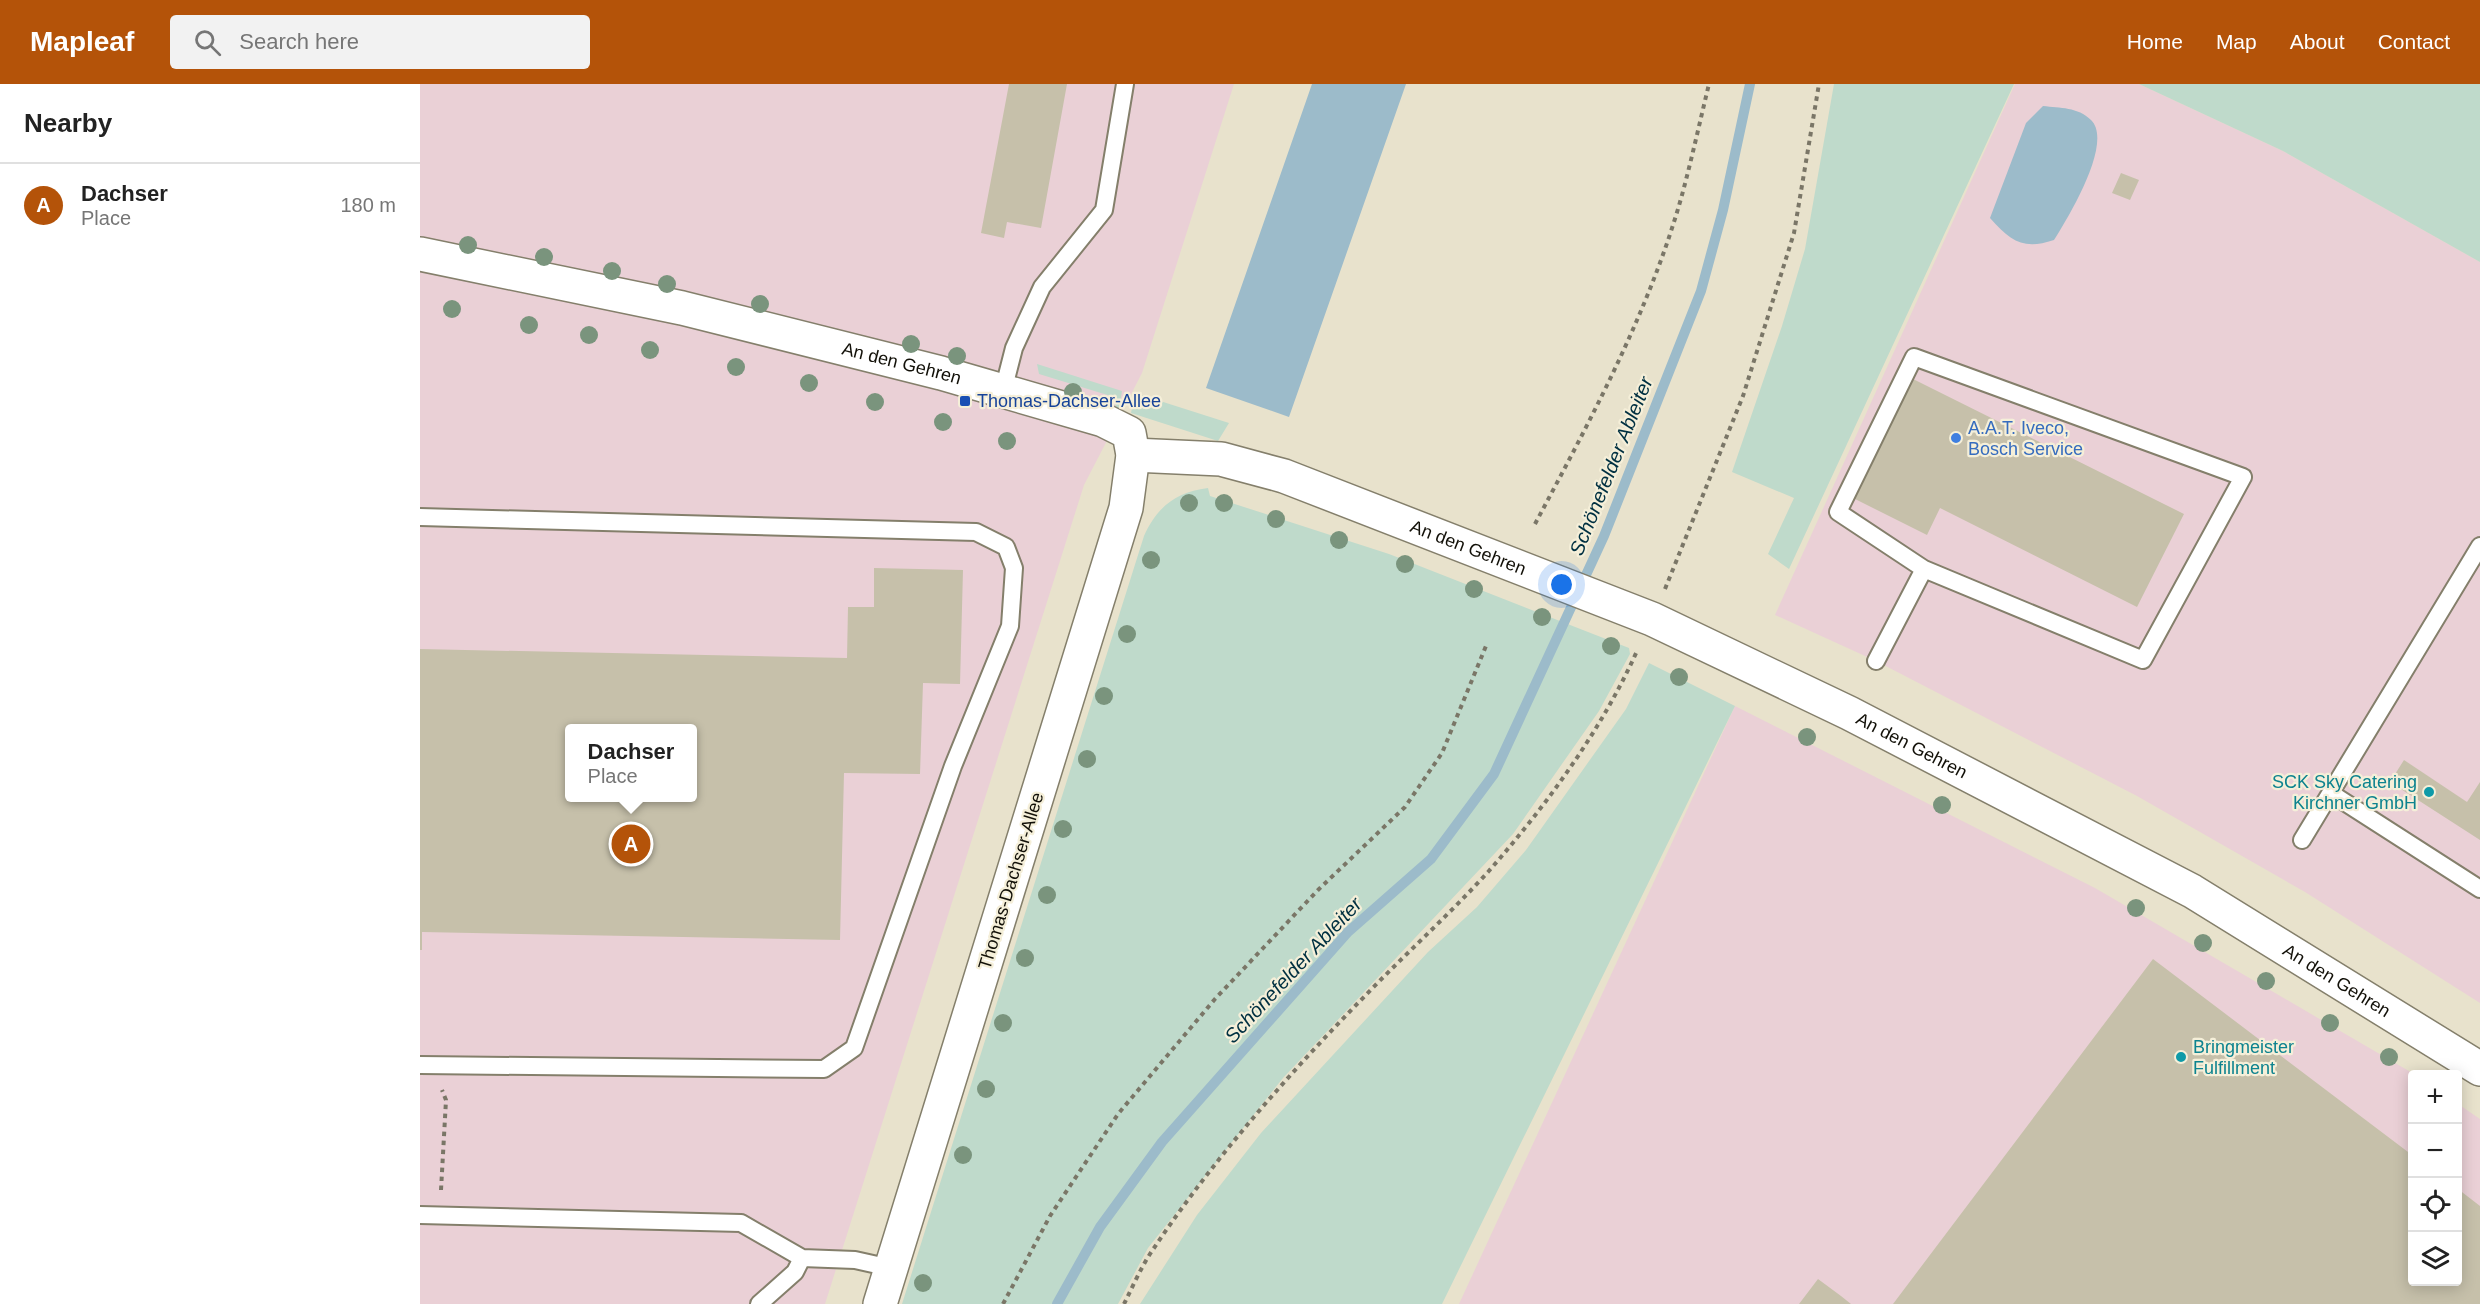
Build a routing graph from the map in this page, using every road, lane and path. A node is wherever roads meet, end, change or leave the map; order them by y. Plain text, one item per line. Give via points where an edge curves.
1 (1125, 84) edge
2 (1709, 84) edge
3 (1819, 84) edge
4 (420, 254) edge
5 (1003, 391) junction
6 (1133, 455) junction
7 (420, 517) edge
8 (1535, 524) dead end
9 (2480, 546) edge
10 (1924, 569) junction
11 (1673, 572) dead end
12 (1486, 646) dead end
13 (1876, 661) dead end
14 (1621, 686) dead end
15 (2332, 794) junction
16 (2302, 840) dead end
17 (2480, 889) edge
18 (425, 1065) edge
19 (2480, 1069) edge
20 (420, 1215) edge
21 (439, 1216) junction
22 (802, 1258) junction
23 (891, 1268) junction
24 (759, 1304) edge
25 (880, 1304) edge
26 (1003, 1304) edge
27 (1124, 1304) edge

1 - 5 lane via 1104,210 1042,287 1014,348
2 - 8 path via 1682,196 1650,283 1596,409
3 - 11 path via 1794,233 1743,396
4 - 5 street, An den Gehren via 682,308
5 - 6 street, An den Gehren via 1103,420 1129,434
6 - 19 street, An den Gehren via 1221,459 1284,476 1633,612 1912,745 2192,891
6 - 23 street, Thomas-Dachser-Allee via 1126,508
7 - 18 lane via 976,532 1006,547 1014,568 1010,626 953,766 854,1048 824,1069
9 - 15 lane
10 - 10 lane via 1838,512 1914,357 2243,477 2143,660
10 - 13 lane
12 - 26 path via 1442,753 1405,807 1318,890 1215,999 1118,1114 1050,1216
14 - 27 path via 1533,818 1489,871 1360,1001 1214,1167 1153,1249
15 - 16 lane
15 - 17 lane
18 - 21 path via 446,1100
20 - 21 lane
21 - 22 lane via 741,1222
22 - 23 lane via 855,1260
22 - 24 lane via 795,1272
23 - 25 street, Thomas-Dachser-Allee

